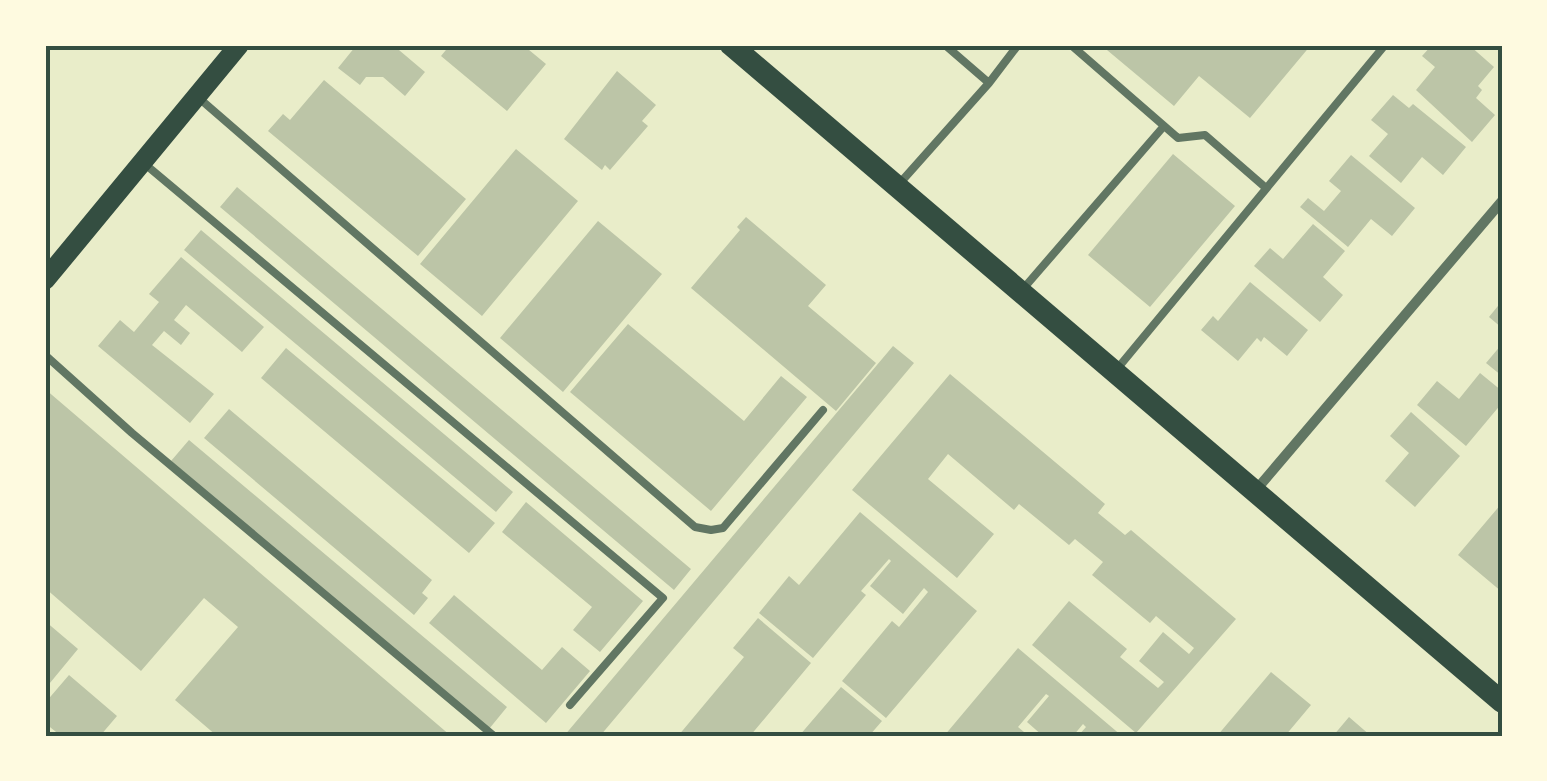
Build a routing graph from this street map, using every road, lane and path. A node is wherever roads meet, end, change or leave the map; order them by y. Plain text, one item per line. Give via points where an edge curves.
1 (239, 45) edge
2 (731, 45) edge
3 (945, 45) edge
4 (1018, 45) edge
5 (1071, 45) edge
6 (1385, 45) edge
7 (989, 83) junction
8 (197, 96) junction
9 (1164, 126) junction
10 (142, 162) junction
11 (897, 186) junction
12 (1266, 188) junction
13 (1502, 202) edge
14 (45, 280) edge
15 (1020, 292) junction
16 (45, 354) edge
17 (1114, 372) junction
18 (823, 410) dead end
19 (1254, 492) junction
20 (1502, 702) edge
21 (570, 705) dead end
22 (494, 736) edge

1 - 8 main road
2 - 11 main road
3 - 7 lane
4 - 7 lane
5 - 9 lane
6 - 12 lane
7 - 11 lane
8 - 10 main road
8 - 18 lane via 695,527 724,528
9 - 12 lane via 1178,138 1205,135
9 - 15 lane
10 - 14 main road
10 - 21 lane via 663,598
11 - 15 main road
12 - 17 lane
13 - 19 street
15 - 17 main road
16 - 22 lane
17 - 19 main road
19 - 20 main road

